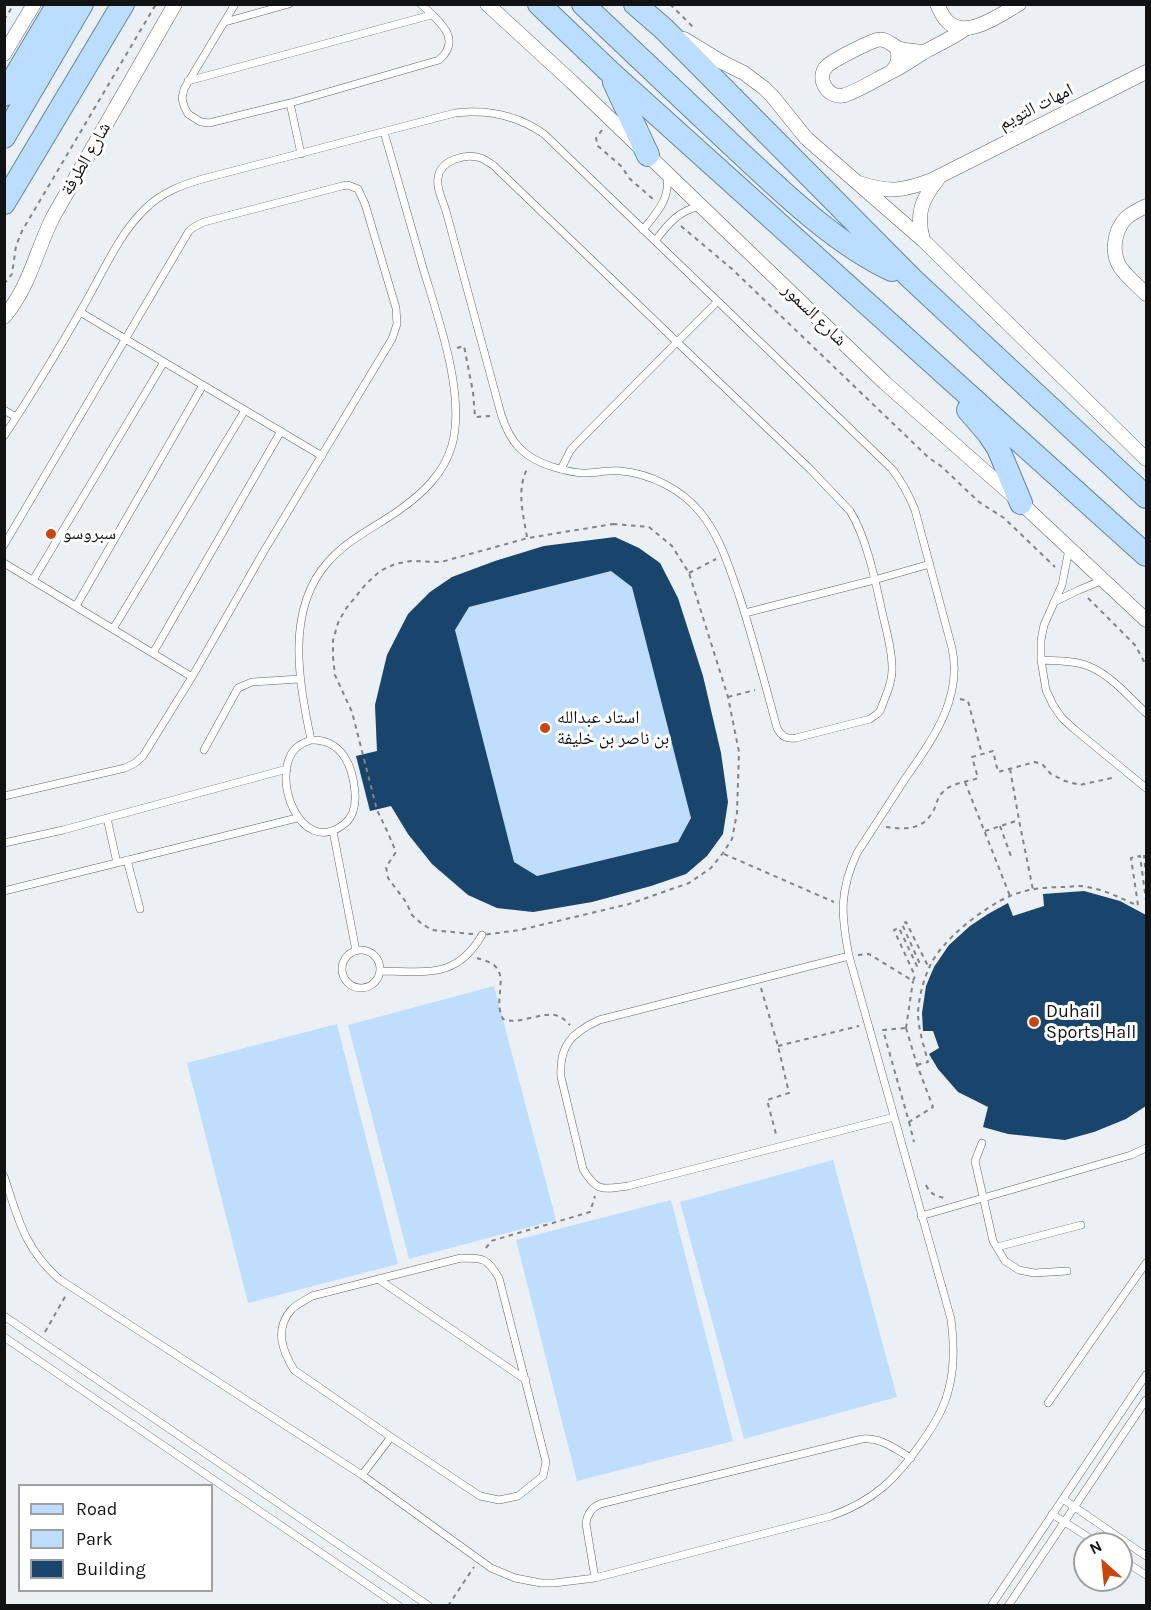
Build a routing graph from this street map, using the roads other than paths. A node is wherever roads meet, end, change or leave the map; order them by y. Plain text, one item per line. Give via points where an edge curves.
1 (34, 4) edge
2 (58, 4) edge
3 (82, 4) edge
4 (123, 4) edge
5 (175, 4) edge
6 (235, 4) edge
7 (289, 4) edge
8 (421, 4) edge
9 (487, 4) edge
10 (538, 4) edge
11 (583, 4) edge
12 (635, 4) edge
13 (937, 4) edge
14 (1019, 4) edge
15 (431, 15) junction
16 (225, 22) junction
17 (664, 29) junction
18 (964, 29) junction
19 (896, 47) junction
20 (925, 52) junction
21 (4, 54) edge
22 (610, 72) junction
23 (891, 72) junction
24 (1146, 72) edge
25 (188, 81) junction
26 (4, 95) edge
27 (290, 103) junction
28 (384, 132) junction
29 (4, 137) edge
30 (301, 154) junction
31 (648, 155) junction
32 (666, 172) junction
33 (942, 175) junction
34 (854, 182) junction
35 (4, 203) edge
36 (702, 206) junction
37 (1146, 206) edge
38 (643, 230) junction
39 (923, 240) junction
40 (655, 241) junction
41 (912, 279) junction
42 (1146, 294) edge
43 (717, 302) junction
44 (80, 312) junction
45 (4, 317) edge
46 (125, 339) junction
47 (677, 342) junction
48 (164, 362) junction
49 (949, 378) junction
50 (203, 385) junction
51 (4, 410) edge
52 (245, 410) junction
53 (16, 417) junction
54 (281, 431) junction
55 (4, 436) edge
56 (322, 456) junction
57 (1146, 459) edge
58 (561, 470) junction
59 (1146, 497) edge
60 (1021, 503) junction
61 (4, 544) edge
62 (1069, 549) junction
63 (1146, 555) edge
64 (4, 562) edge
65 (930, 564) junction
66 (33, 580) junction
67 (874, 580) junction
68 (1103, 580) junction
69 (1054, 602) junction
70 (76, 606) junction
71 (745, 613) junction
72 (1146, 620) edge
73 (112, 628) junction
74 (153, 653) junction
75 (1041, 660) junction
76 (192, 677) junction
77 (300, 679) junction
78 (1146, 713) edge
79 (311, 740) junction
80 (204, 750) dead end
81 (287, 769) junction
82 (1146, 788) edge
83 (4, 796) edge
84 (107, 818) junction
85 (297, 818) junction
86 (333, 831) junction
87 (4, 843) edge
88 (127, 860) junction
89 (117, 863) junction
90 (4, 891) edge
91 (140, 909) dead end
92 (482, 935) road end
93 (356, 951) junction
94 (849, 956) junction
95 (380, 971) junction
96 (894, 1117) junction
97 (982, 1143) dead end
98 (1146, 1148) edge
99 (4, 1176) edge
100 (983, 1197) junction
101 (921, 1216) junction
102 (1081, 1224) dead end
103 (997, 1247) junction
104 (1146, 1263) edge
105 (1067, 1270) dead end
106 (378, 1279) junction
107 (4, 1316) edge
108 (4, 1337) edge
109 (1146, 1375) edge
110 (526, 1380) junction
111 (1146, 1400) edge
112 (1048, 1403) dead end
113 (1109, 1431) junction
114 (391, 1437) junction
115 (1120, 1438) junction
116 (911, 1458) junction
117 (362, 1475) junction
118 (1063, 1499) junction
119 (1074, 1506) junction
120 (1052, 1514) junction
121 (1064, 1521) junction
122 (1081, 1532) edge
123 (1146, 1556) edge
124 (1133, 1567) edge
125 (1146, 1575) edge
126 (595, 1578) junction
127 (399, 1605) edge
128 (429, 1605) edge
129 (990, 1605) edge
130 (1008, 1605) edge

1 - 21 street
2 - 26 main road
3 - 29 main road
4 - 35 main road
5 - 45 street, شارع الطرفة via 53,217 29,279
6 - 16 lane
7 - 16 lane
8 - 15 lane
9 - 31 street, شارع السمور
10 - 22 main road
11 - 41 main road via 811,217 850,245
12 - 17 main road
13 - 18 street via 948,22
14 - 18 street
15 - 25 lane
15 - 27 lane via 450,39 446,54 439,60
16 - 25 lane
17 - 34 street via 754,80 806,138
17 - 41 main road
18 - 20 street
19 - 20 street
19 - 23 street via 899,56
19 - 23 street via 888,41 873,42 830,63 822,77 825,88 839,95
20 - 23 street
22 - 31 main road
22 - 49 main road
24 - 33 street, امهات التويم
25 - 27 lane via 182,98 184,106 188,114 201,122 217,122
27 - 30 lane
28 - 30 lane
28 - 38 lane via 455,113 496,113 515,118 544,134
28 - 77 lane via 446,351 454,388 455,427 445,463 431,483 418,497 348,544 314,580 301,625
30 - 44 lane via 191,182 160,197 125,234
31 - 32 street, شارع السمور
32 - 36 street, شارع السمور
32 - 38 lane via 667,194
33 - 34 street, امهات التويم via 893,190
33 - 39 street, امهات التويم via 928,191 921,209
34 - 39 street
36 - 40 lane via 673,219
36 - 60 street, شارع السمور via 885,382
37 - 42 street via 1121,225 1115,241 1120,266
38 - 40 lane
39 - 57 street
40 - 43 lane
41 - 59 main road
43 - 47 lane
43 - 65 lane via 902,482 910,495
44 - 46 lane
44 - 53 lane
46 - 48 lane
46 - 56 lane via 185,235 194,227 321,191 353,186 361,194 372,226 398,324
46 - 61 lane
47 - 58 lane via 575,445
47 - 58 lane via 494,165 466,156 442,169 438,184 505,426 523,452
47 - 67 lane via 850,510
48 - 50 lane
48 - 66 lane
49 - 60 main road via 998,448
49 - 63 main road
50 - 52 lane
50 - 70 lane
51 - 53 lane
52 - 54 lane
52 - 73 lane
53 - 55 lane
54 - 56 lane
54 - 74 lane
56 - 76 lane
58 - 71 lane via 622,471 651,478 686,498 713,533
60 - 62 street, شارع السمور
62 - 68 street, شارع السمور
62 - 69 lane
64 - 66 lane
65 - 67 lane
65 - 94 lane via 955,660 951,696 935,734 851,865 842,906
66 - 70 lane
67 - 71 lane
67 - 71 lane via 892,668 888,690 877,714 796,738 788,739 777,728
68 - 69 lane
68 - 72 street, شارع السمور
69 - 75 lane via 1044,625
70 - 73 lane
73 - 74 lane
74 - 76 lane
75 - 78 lane via 1089,666
75 - 82 lane via 1046,690 1062,718
76 - 83 lane via 135,763
77 - 79 lane
77 - 80 lane via 252,682 238,688
79 - 81 lane via 294,750
79 - 86 lane via 331,743 339,749 352,776 356,797 352,814
81 - 84 lane
81 - 85 lane via 289,794
84 - 87 lane
84 - 89 lane
85 - 86 lane via 313,830
85 - 88 lane
86 - 93 lane
88 - 89 lane
88 - 91 lane
89 - 90 lane
92 - 95 lane via 469,954 454,965 438,970
93 - 95 lane via 364,950 376,957
93 - 95 lane via 349,954 342,969 349,983 364,987 377,979
94 - 96 lane
94 - 96 lane via 598,1020 576,1032 563,1053 561,1077 583,1169 598,1188 628,1186
96 - 101 lane
97 - 100 lane via 975,1161
98 - 100 lane
99 - 117 lane via 30,1246 70,1288
100 - 101 lane
100 - 103 lane
101 - 116 lane via 951,1319 954,1353 945,1404
102 - 103 lane
103 - 105 lane via 1005,1261 1019,1270
104 - 112 lane
106 - 110 lane
106 - 110 lane via 461,1258 479,1258 490,1264 499,1278
106 - 114 lane via 312,1296 293,1309 282,1325 282,1340 294,1370
107 - 128 lane
108 - 127 lane
109 - 113 lane
110 - 114 lane via 546,1462 543,1476 518,1496 499,1500 480,1496
111 - 115 lane
113 - 115 lane
113 - 118 lane
114 - 117 lane
115 - 119 lane
116 - 126 lane via 876,1494 847,1511
116 - 126 lane via 883,1442 862,1439 600,1504 592,1509 585,1524
117 - 126 lane via 502,1574 554,1583
118 - 119 lane
118 - 120 lane
119 - 121 lane
119 - 123 lane
120 - 121 lane
120 - 129 lane
121 - 122 lane
121 - 130 lane
124 - 125 lane

